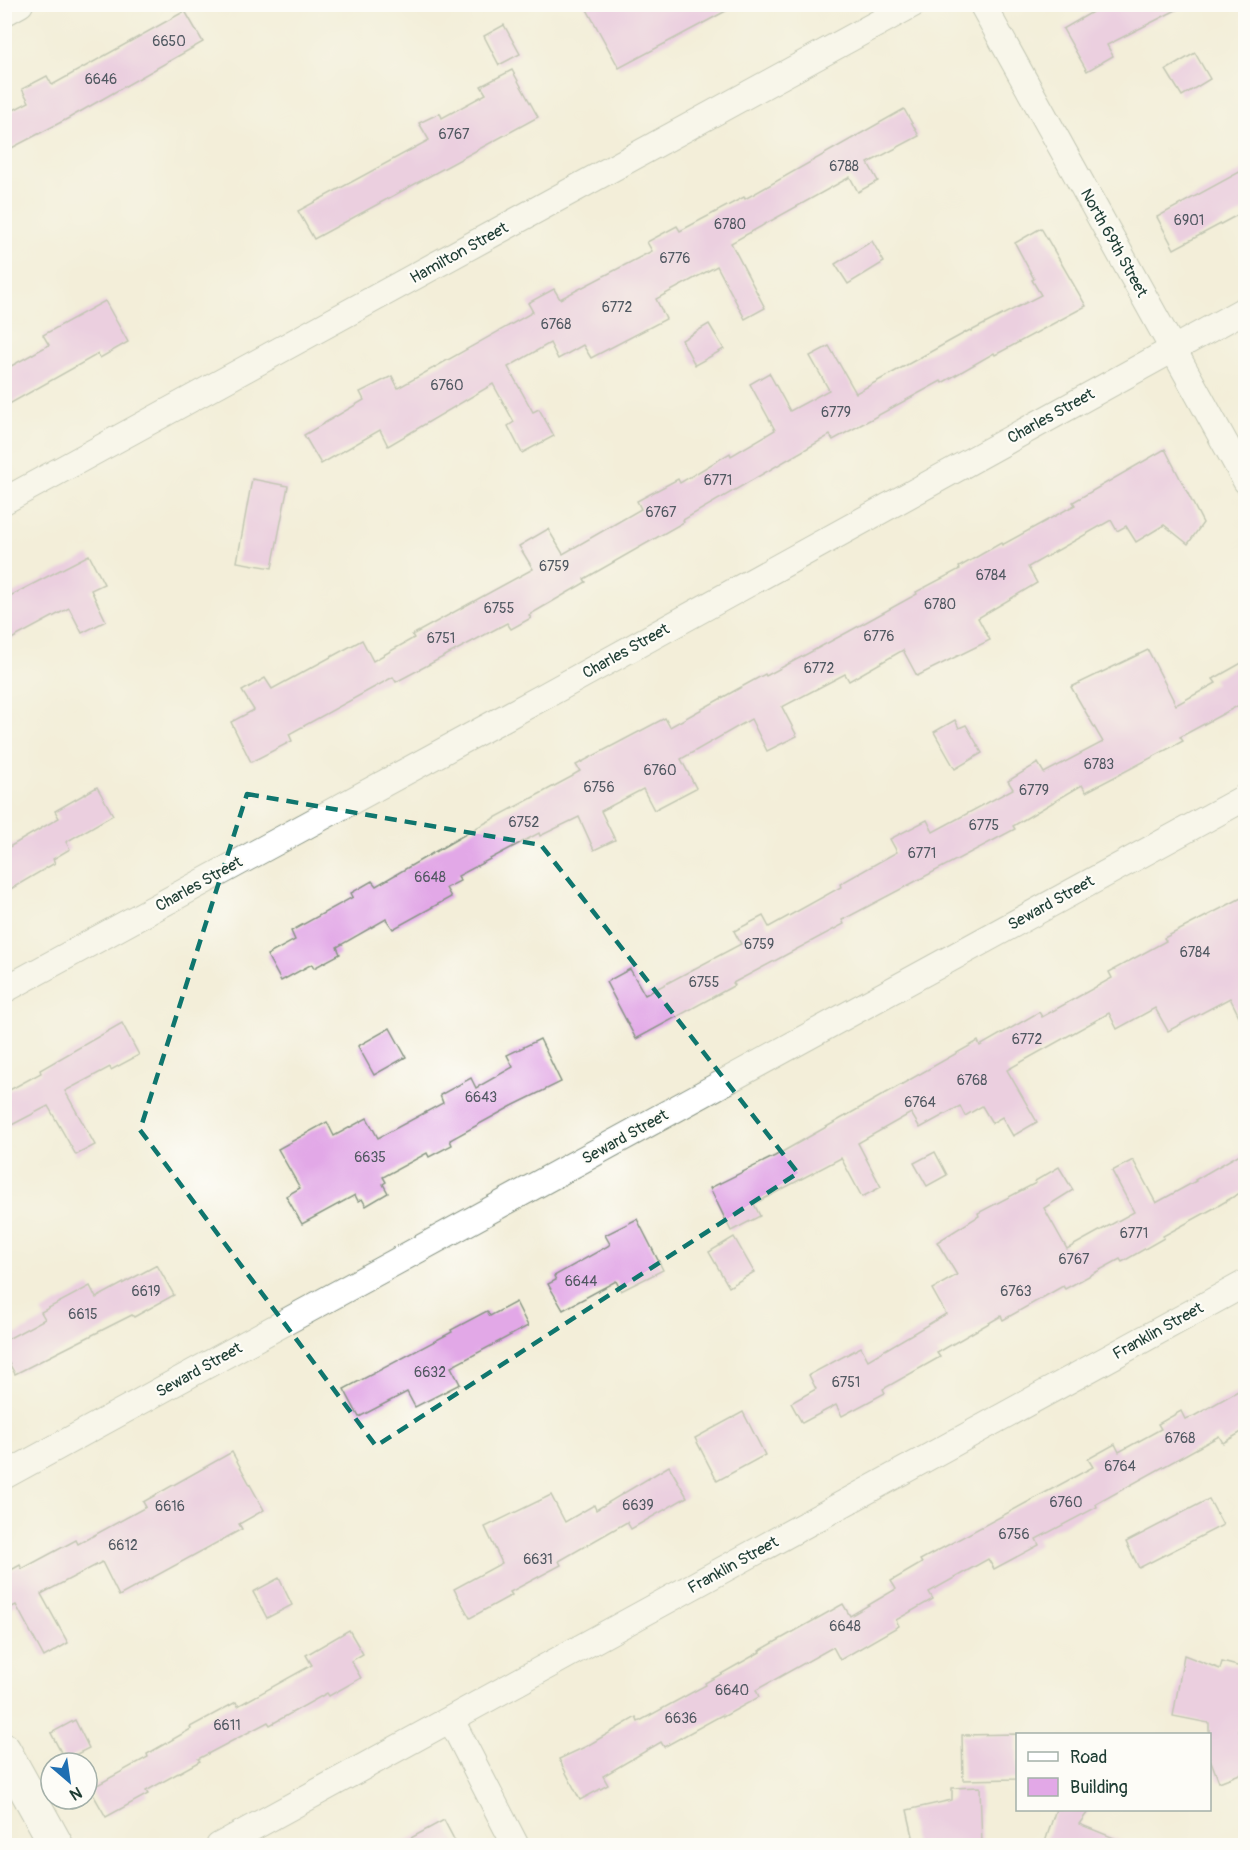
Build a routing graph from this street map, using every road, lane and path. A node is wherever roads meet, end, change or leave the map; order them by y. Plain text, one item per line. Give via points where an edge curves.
1 (20, 4) edge
2 (913, 4) edge
3 (982, 4) edge
4 (4, 13) edge
5 (1245, 309) edge
6 (1173, 349) junction
7 (1245, 481) edge
8 (4, 501) edge
9 (1245, 797) edge
10 (4, 990) edge
11 (1245, 1283) edge
12 (4, 1476) edge
13 (451, 1720) junction
14 (4, 1749) edge
15 (57, 1845) edge
16 (219, 1845) edge
17 (516, 1845) edge

1 - 4 street
2 - 8 street, Hamilton Street
3 - 6 street, North 69th Street
5 - 6 street, Charles Street
6 - 7 street, North 69th Street
6 - 10 street, Charles Street
9 - 12 street, Seward Street
11 - 13 street, Franklin Street
13 - 16 street, Franklin Street
13 - 17 street
14 - 15 street

